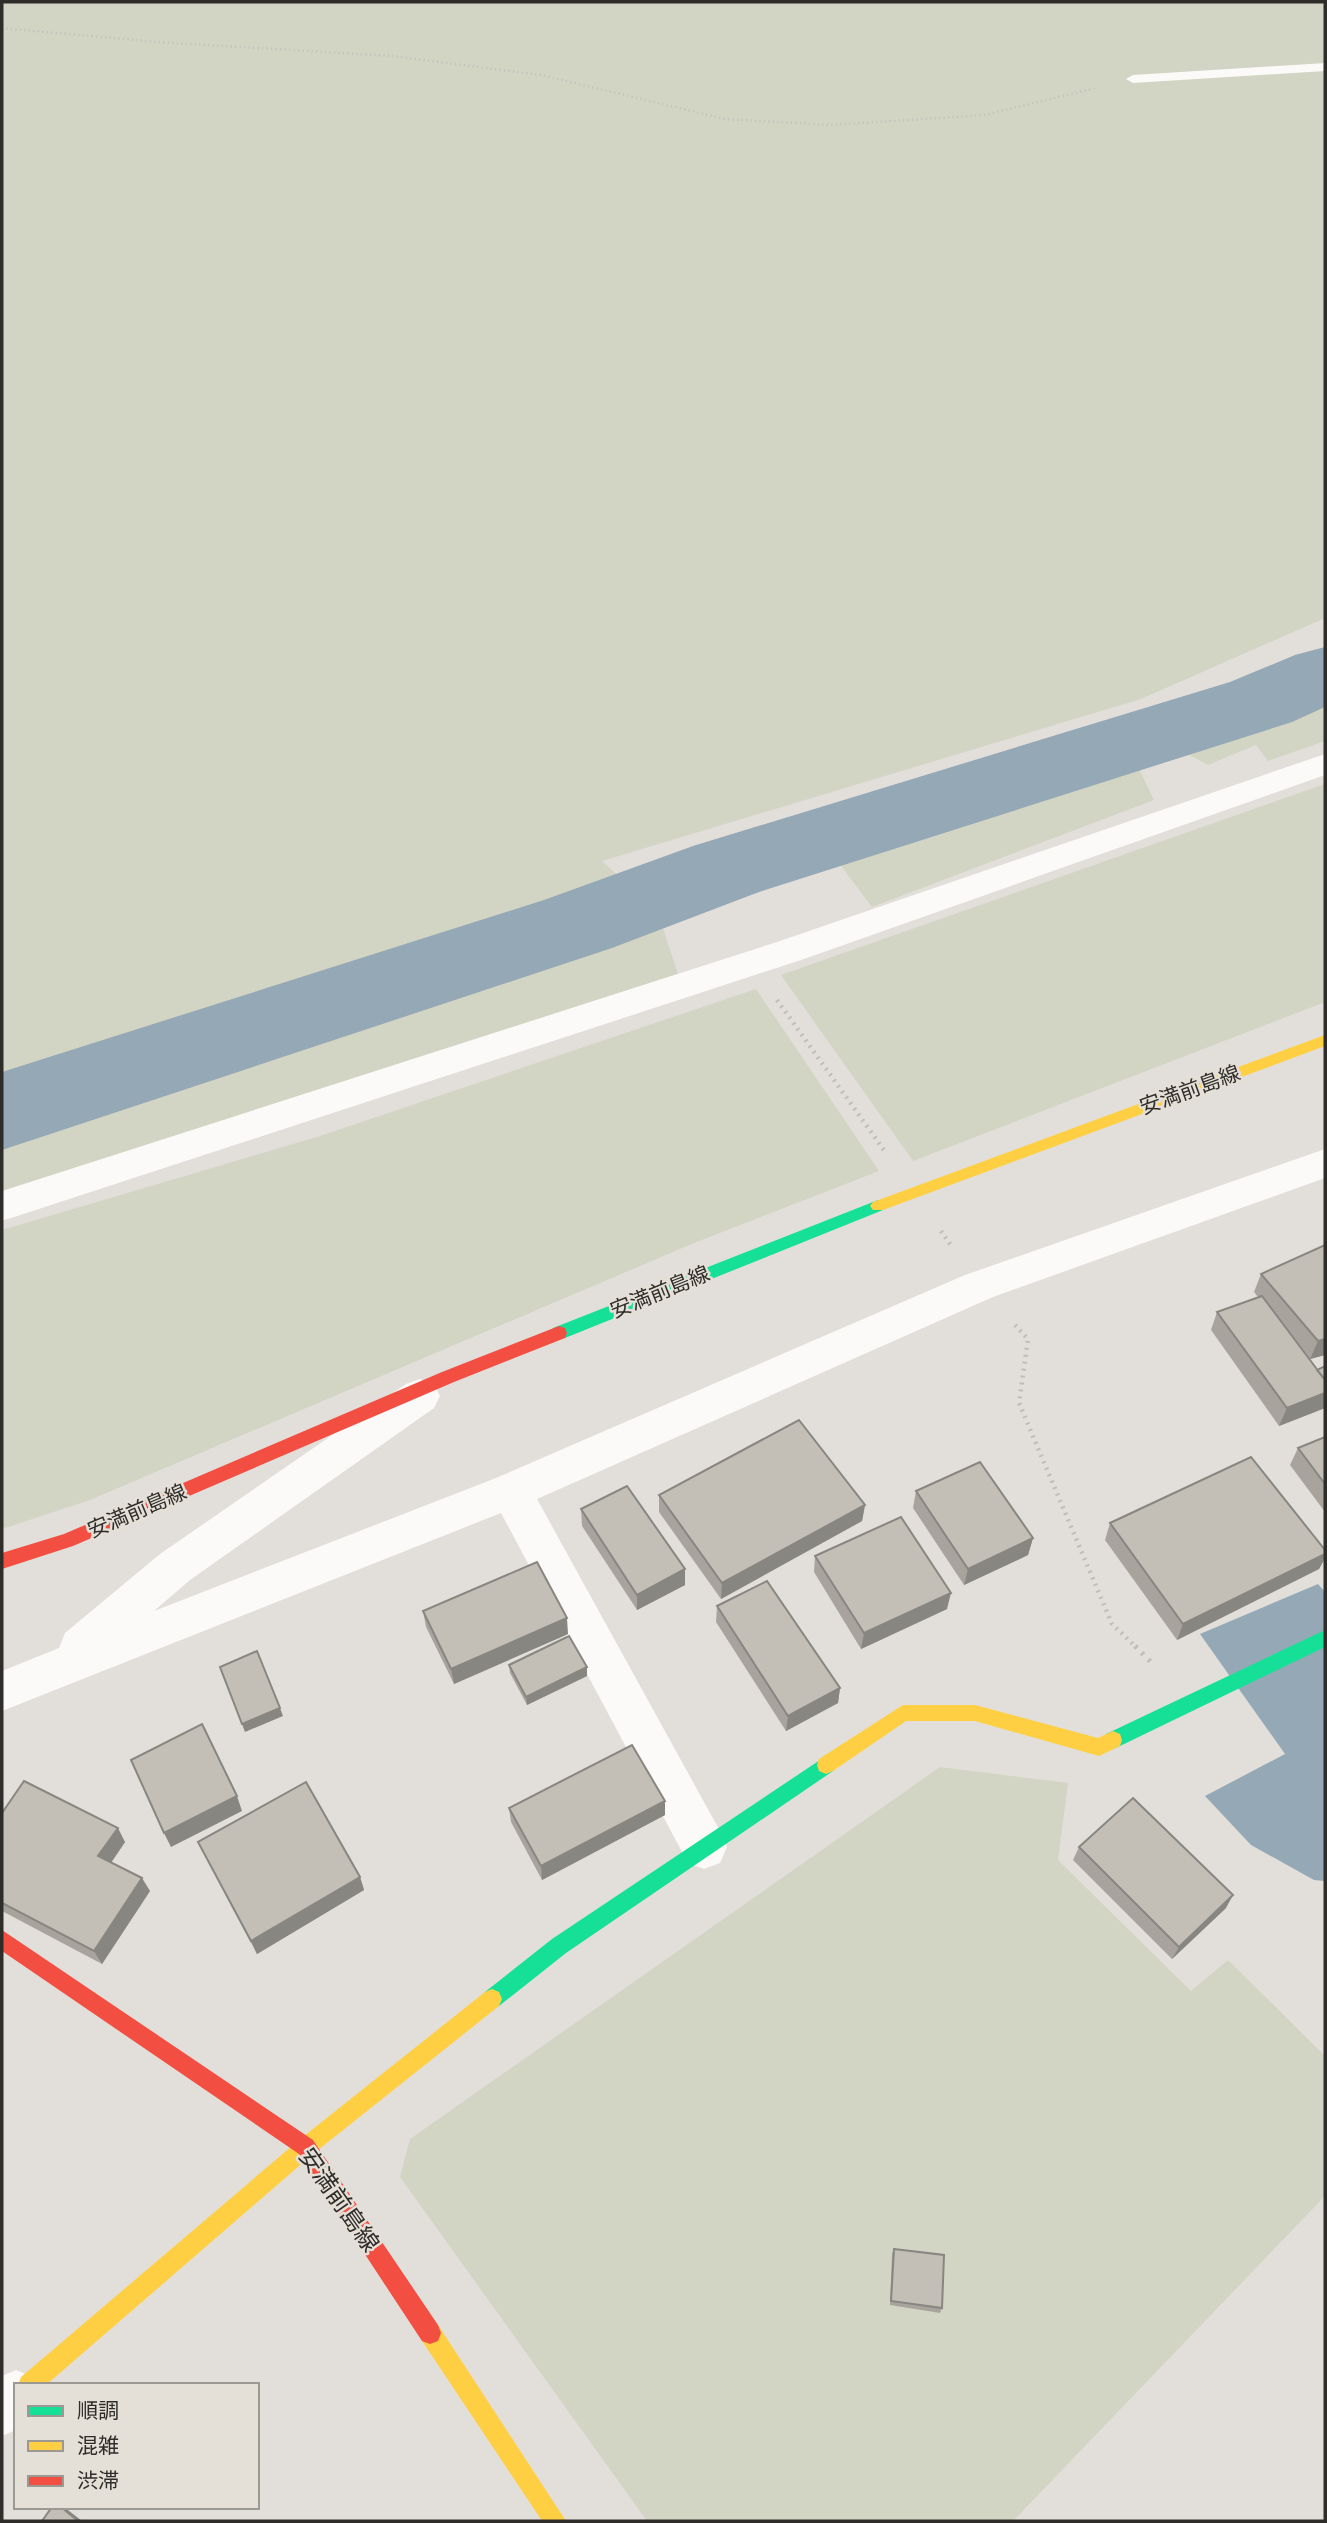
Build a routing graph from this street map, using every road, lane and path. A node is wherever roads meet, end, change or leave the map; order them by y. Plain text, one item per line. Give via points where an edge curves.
1 (2, 28) edge
2 (1325, 67) edge
3 (1133, 79) joint
4 (1325, 764) edge
5 (750, 963) junction
6 (1325, 1040) edge
7 (1325, 1163) edge
8 (914, 1192) junction
9 (2, 1206) edge
10 (979, 1286) junction
11 (448, 1377) junction
12 (511, 1490) junction
13 (2, 1561) edge
14 (1325, 1638) edge
15 (53, 1670) junction
16 (2, 1690) edge
17 (1192, 1701) junction
18 (704, 1847) junction
19 (2, 1940) edge
20 (306, 2147) junction
21 (31, 2383) edge
22 (555, 2521) edge

1 - 3 path via 392,56 541,75 726,119 831,125 984,115
2 - 3 lane
4 - 5 street
5 - 8 path
5 - 9 street
6 - 8 main road, 安満前島線
7 - 10 street
8 - 10 path
8 - 11 main road, 安満前島線
10 - 12 street
10 - 17 path via 1028,1339 1019,1403 1112,1624
11 - 13 main road, 安満前島線 via 67,1541
11 - 15 street via 175,1567
12 - 15 street
12 - 18 street
14 - 17 main road
15 - 16 street
17 - 18 main road via 1099,1747 975,1713 903,1713
18 - 20 main road via 559,1946
19 - 20 main road, 安満前島線
20 - 21 main road
20 - 22 main road, 安満前島線

